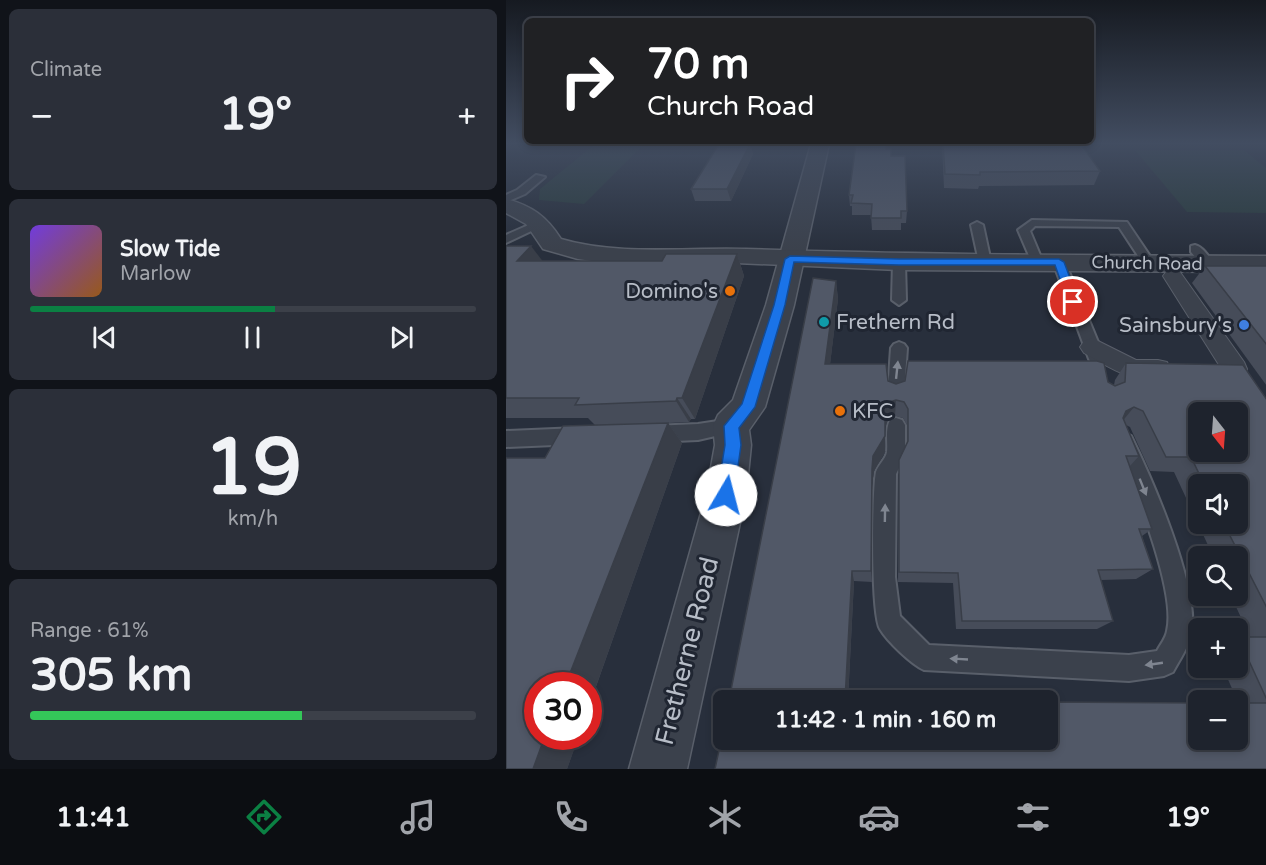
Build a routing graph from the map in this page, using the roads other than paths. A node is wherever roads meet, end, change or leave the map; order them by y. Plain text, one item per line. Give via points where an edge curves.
1 (536, 180) edge
2 (811, 180) edge
3 (506, 199) edge
4 (506, 206) edge
5 (540, 223) junction
6 (977, 225) dead end
7 (506, 239) edge
8 (790, 259) junction
9 (899, 262) junction
10 (985, 262) junction
11 (1048, 262) junction
12 (1148, 262) junction
13 (1261, 269) edge
14 (1173, 276) dead end
15 (899, 300) dead end
16 (1092, 347) junction
17 (899, 348) dead end
18 (1235, 369) junction
19 (1104, 376) edge
20 (1250, 390) edge
21 (896, 392) edge
22 (896, 425) dead end
23 (731, 426) junction
24 (1122, 433) edge
25 (630, 434) edge
26 (596, 436) edge
27 (506, 439) edge
28 (658, 769) edge

1 - 3 lane
2 - 8 street
4 - 5 street, Church Road via 522,210
5 - 7 lane
5 - 8 street, Church Road via 552,244 578,252 628,257
6 - 10 lane
8 - 9 street, Church Road
8 - 23 street via 748,407
9 - 10 street, Church Road
9 - 15 lane
10 - 11 street, Church Road
11 - 12 street, Church Road
11 - 12 lane via 1024,230 1032,223 1123,224
11 - 16 lane
12 - 13 street, Church Road via 1201,256
14 - 18 street
16 - 18 street via 1133,369
16 - 19 lane
21 -> 17 lane
18 - 20 street
24 -> 22 lane via 1174,582 1180,631 1164,663 1128,668 924,657 889,622 884,577 886,472 896,456
23 - 25 lane via 698,432
23 - 28 street, Fretherne Road via 733,445 726,495
26 - 27 lane

